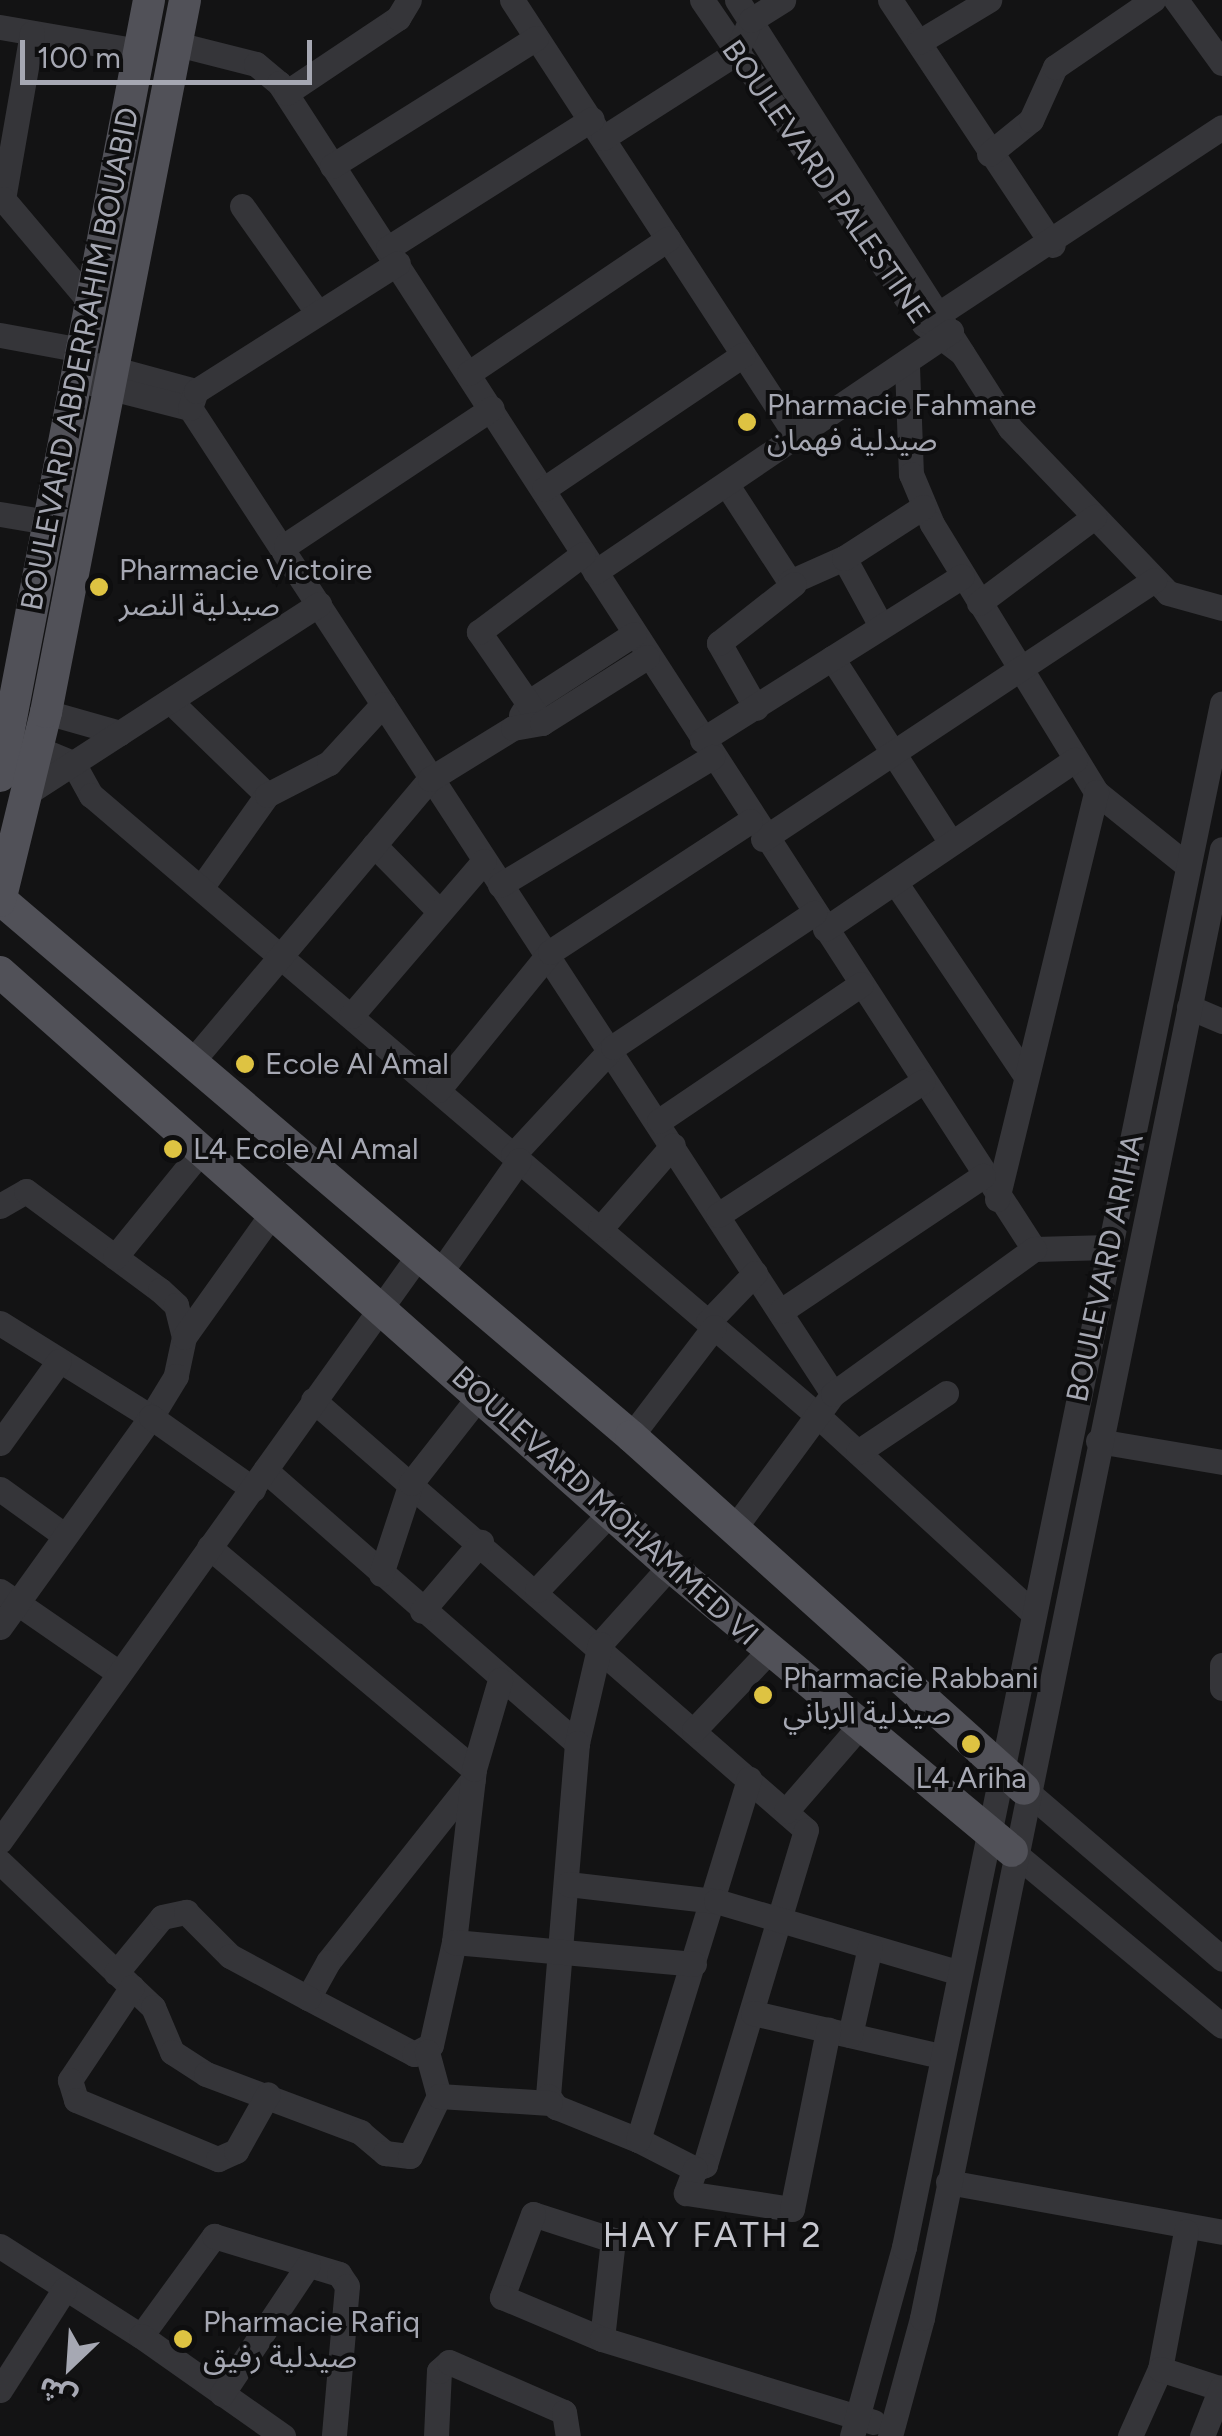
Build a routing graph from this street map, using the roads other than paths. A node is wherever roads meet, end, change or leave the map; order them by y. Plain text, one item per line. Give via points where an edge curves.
1 (149, 0) edge
2 (185, 0) edge
3 (409, 0) edge
4 (512, 0) edge
5 (702, 0) edge
6 (783, 0) edge
7 (890, 0) edge
8 (990, 0) edge
9 (1153, 0) edge
10 (1176, 0) edge
11 (744, 10) edge
12 (1197, 12) edge
13 (0, 27) edge
14 (32, 32) junction
15 (536, 38) junction
16 (919, 42) junction
17 (177, 44) junction
18 (139, 50) junction
19 (736, 54) junction
20 (1222, 63) edge
21 (286, 94) junction
22 (598, 128) junction
23 (1222, 128) edge
24 (989, 154) junction
25 (332, 166) junction
26 (242, 206) dead end
27 (6, 212) edge
28 (668, 239) junction
29 (1054, 244) junction
30 (393, 255) junction
31 (91, 303) junction
32 (317, 312) junction
33 (944, 332) junction
34 (0, 335) edge
35 (743, 355) junction
36 (79, 364) junction
37 (907, 366) junction
38 (469, 373) junction
39 (111, 378) junction
40 (193, 400) junction
41 (492, 408) junction
42 (797, 437) junction
43 (727, 485) junction
44 (544, 489) junction
45 (924, 506) junction
46 (0, 514) edge
47 (1094, 517) junction
48 (48, 522) junction
49 (286, 545) junction
50 (844, 558) junction
51 (589, 563) junction
52 (962, 576) junction
53 (1154, 580) junction
54 (794, 584) junction
55 (978, 603) junction
56 (320, 604) junction
57 (1222, 608) edge
58 (881, 626) junction
59 (641, 646) junction
60 (832, 658) junction
61 (1022, 669) junction
62 (170, 701) junction
63 (1222, 703) edge
64 (383, 704) junction
65 (756, 708) junction
66 (46, 712) junction
67 (535, 713) junction
68 (120, 733) junction
69 (23, 742) junction
70 (707, 748) junction
71 (892, 750) junction
72 (1075, 760) junction
73 (73, 763) junction
74 (430, 779) junction
75 (14, 785) edge
76 (1096, 792) junction
77 (267, 795) junction
78 (757, 830) junction
79 (950, 843) junction
80 (374, 845) junction
81 (1222, 849) edge
82 (484, 861) junction
83 (1188, 866) junction
84 (894, 882) junction
85 (500, 886) junction
86 (201, 888) junction
87 (0, 900) edge
88 (440, 912) junction
89 (819, 921) junction
90 (550, 952) junction
91 (280, 955) junction
92 (0, 972) edge
93 (861, 984) junction
94 (1189, 1007) junction
95 (351, 1016) junction
96 (1222, 1021) edge
97 (612, 1047) junction
98 (194, 1059) junction
99 (1025, 1074) junction
100 (922, 1082) junction
101 (438, 1090) junction
102 (659, 1122) junction
103 (674, 1145) junction
104 (202, 1150) junction
105 (516, 1157) junction
106 (983, 1176) junction
107 (997, 1199) junction
108 (0, 1206) edge
109 (274, 1212) junction
110 (718, 1215) junction
111 (600, 1229) junction
112 (1109, 1247) junction
113 (1034, 1249) junction
114 (115, 1257) junction
115 (428, 1265) junction
116 (755, 1272) junction
117 (379, 1305) junction
118 (781, 1312) junction
119 (0, 1323) edge
120 (711, 1325) junction
121 (184, 1337) junction
122 (59, 1361) junction
123 (832, 1394) junction
124 (946, 1394) dead end
125 (480, 1395) junction
126 (314, 1400) junction
127 (818, 1416) junction
128 (151, 1417) junction
129 (631, 1436) junction
130 (1098, 1441) junction
131 (0, 1443) edge
132 (858, 1452) junction
133 (1222, 1462) edge
134 (259, 1480) junction
135 (411, 1483) junction
136 (0, 1489) edge
137 (611, 1512) junction
138 (734, 1530) junction
139 (64, 1535) junction
140 (481, 1542) junction
141 (209, 1547) junction
142 (670, 1566) junction
143 (380, 1574) junction
144 (537, 1590) junction
145 (8, 1597) edge
146 (422, 1611) junction
147 (1033, 1613) junction
148 (0, 1627) edge
149 (600, 1644) junction
150 (769, 1651) junction
151 (1222, 1665) edge
152 (120, 1673) junction
153 (500, 1680) junction
154 (1222, 1688) edge
155 (858, 1728) junction
156 (694, 1730) junction
157 (577, 1743) junction
158 (474, 1774) junction
159 (749, 1779) junction
160 (1012, 1779) junction
161 (786, 1811) junction
162 (0, 1841) edge
163 (999, 1842) junction
164 (0, 1862) edge
165 (568, 1884) junction
166 (716, 1901) junction
167 (782, 1920) junction
168 (454, 1942) junction
169 (870, 1946) junction
170 (561, 1953) junction
171 (1222, 1959) edge
172 (694, 1964) junction
173 (958, 1972) junction
174 (124, 1980) junction
175 (308, 1998) junction
176 (753, 2013) junction
177 (1222, 2026) edge
178 (839, 2032) junction
179 (427, 2052) junction
180 (941, 2056) junction
181 (268, 2094) junction
182 (439, 2096) junction
183 (550, 2103) junction
184 (638, 2140) junction
185 (695, 2169) junction
186 (948, 2182) junction
187 (1186, 2231) junction
188 (1222, 2232) edge
189 (0, 2246) edge
190 (302, 2263) junction
191 (64, 2290) junction
192 (141, 2336) junction
193 (602, 2339) junction
194 (1160, 2369) junction
195 (1222, 2389) edge
196 (0, 2390) edge
197 (216, 2390) junction
198 (855, 2426) edge
199 (443, 2432) edge
200 (891, 2432) edge
201 (283, 2436) edge
202 (334, 2436) edge
203 (568, 2436) edge
204 (1130, 2436) edge
205 (1202, 2436) edge

1 - 18 main road, BOULEVARD ABDERRAHIM BOUABID
2 - 17 main road, BOULEVARD ABDERRAHIM BOUABID
3 - 21 street via 398,18
4 - 15 street
5 - 19 street, BOULEVARD PALESTINE
6 - 11 street
7 - 16 street
8 - 16 street
9 - 24 street via 1055,67 1031,120
10 - 12 street
11 - 19 street
11 - 33 street, BOULEVARD PALESTINE
12 - 20 street
13 - 14 street
14 - 18 street
14 - 27 street via 2,182
15 - 22 street
15 - 25 street
16 - 24 street
17 - 21 street via 256,64
17 - 39 main road, BOULEVARD ABDERRAHIM BOUABID
18 - 31 main road, BOULEVARD ABDERRAHIM BOUABID
19 - 22 street
19 - 33 street, BOULEVARD PALESTINE
21 - 25 street
22 - 28 street
22 - 30 street
23 - 29 street
24 - 29 street
25 - 30 street
26 - 32 street
27 - 31 street
28 - 35 street
28 - 38 street
29 - 33 street
30 - 32 street
30 - 38 street
31 - 36 main road, BOULEVARD ABDERRAHIM BOUABID
32 - 40 street
33 - 37 street
33 - 47 street, BOULEVARD PALESTINE via 1010,428
34 - 36 street
35 - 42 street
35 - 44 street
36 - 39 street
36 - 48 main road, BOULEVARD ABDERRAHIM BOUABID
37 - 42 street
37 - 45 street via 911,474
38 - 41 street
39 - 40 street
39 - 66 main road, BOULEVARD ABDERRAHIM BOUABID
40 - 49 street
41 - 44 street
41 - 49 street
42 - 43 street
43 - 51 street
43 - 54 street
44 - 51 street
45 - 50 street
45 - 52 street
46 - 48 street
47 - 53 street, BOULEVARD PALESTINE
47 - 55 street
48 - 69 main road, BOULEVARD ABDERRAHIM BOUABID
49 - 56 street
50 - 54 street
50 - 58 street
51 - 59 street
51 - 67 street via 479,632
52 - 55 street
52 - 58 street
53 - 57 street, BOULEVARD PALESTINE via 1186,601
53 - 61 street
54 - 65 street via 719,643
55 - 61 street
56 - 62 street
56 - 64 street
58 - 60 street
59 - 67 street
59 - 70 street
60 - 65 street
60 - 71 street
61 - 71 street
61 - 72 street
62 - 68 street
62 - 77 street
63 - 83 street, BOULEVARD ARIHA
64 - 74 street
64 - 77 street via 329,762
65 - 70 street
66 - 68 street
66 - 69 main road, BOULEVARD ABDERRAHIM BOUABID
67 - 74 street
68 - 73 street
69 - 73 street
69 - 75 main road, BOULEVARD ABDERRAHIM BOUABID
70 - 78 street
70 - 85 street
71 - 78 street
71 - 79 street
72 - 76 street
72 - 79 street
73 - 75 street
73 - 86 street via 91,795
74 - 80 street
74 - 82 street
75 - 87 main road, BOULEVARD ABDERRAHIM BOUABID
76 - 83 street
76 - 99 street
77 - 86 street
78 - 89 street
78 - 90 street
79 - 84 street
80 - 88 street
80 - 91 street
81 - 94 street, BOULEVARD ARIHA
82 - 85 street
82 - 88 street
83 - 112 street, BOULEVARD ARIHA
84 - 89 street
84 - 99 street
85 - 90 street
86 - 91 street
87 - 98 main road
88 - 95 street
89 - 93 street
89 - 97 street
90 - 97 street
90 - 101 street
91 - 95 street
91 - 98 street
92 - 104 main road, BOULEVARD MOHAMMED VI
93 - 100 street
93 - 102 street
94 - 96 street
94 - 130 street, BOULEVARD ARIHA
95 - 101 street
97 - 102 street
97 - 105 street
98 - 115 main road
99 - 107 street
100 - 106 street
100 - 110 street
101 - 105 street
102 - 103 street
103 - 110 street
103 - 111 street
104 - 109 main road, BOULEVARD MOHAMMED VI
104 - 114 street
105 - 111 street
105 - 115 street
106 - 107 street
106 - 118 street
107 - 113 street
108 - 114 street via 26,1191
109 - 117 main road, BOULEVARD MOHAMMED VI
109 - 121 street
110 - 116 street
111 - 120 street
112 - 113 street
112 - 147 street, BOULEVARD ARIHA
113 - 123 street
114 - 121 street via 176,1305
115 - 117 street
115 - 129 main road
116 - 118 street
116 - 120 street
117 - 125 main road, BOULEVARD MOHAMMED VI
117 - 126 street
118 - 123 street
119 - 122 street
120 - 127 street
120 - 129 street
121 - 128 street via 176,1376
122 - 128 street
122 - 131 street
123 - 127 street
124 - 132 street
125 - 135 street
125 - 137 main road, BOULEVARD MOHAMMED VI
126 - 134 street
126 - 135 street
127 - 132 street
127 - 138 street
128 - 134 street
128 - 139 street
129 - 138 main road
130 - 133 street
130 - 160 street, BOULEVARD ARIHA
132 - 147 street
134 - 141 street
134 - 143 street
135 - 140 street
135 - 143 street
136 - 139 street
137 - 142 main road, BOULEVARD MOHAMMED VI
137 - 144 street
138 - 160 main road
139 - 145 street
140 - 144 street
140 - 146 street
141 - 152 street
141 - 158 street
142 - 149 street
142 - 150 main road, BOULEVARD MOHAMMED VI
143 - 146 street
144 - 149 street
145 - 148 street
145 - 152 street
146 - 153 street
147 - 160 street, BOULEVARD ARIHA
149 - 156 street
149 - 157 street
150 - 155 main road, BOULEVARD MOHAMMED VI
150 - 156 street
151 - 154 street
152 - 162 street
153 - 157 street
153 - 158 street
155 - 161 street
155 - 163 main road, BOULEVARD MOHAMMED VI
156 - 159 street
157 - 165 street
158 - 168 street
158 - 175 street
159 - 161 street
159 - 166 street
160 - 163 street, BOULEVARD ARIHA
160 - 171 street
161 - 167 street via 806,1830
163 - 173 street
163 - 177 street, BOULEVARD MOHAMMED VI
163 - 186 street
164 - 174 street
165 - 166 street
165 - 170 street
166 - 167 street
166 - 172 street
167 - 169 street
167 - 176 street
168 - 170 street
168 - 179 street
169 - 173 street
169 - 178 street
170 - 172 street
170 - 183 street
172 - 184 street
173 - 180 street
174 - 175 street via 173,1910 198,1921 247,1968
174 - 181 street via 154,2007 184,2064
174 - 181 street via 70,2080 76,2100 218,2159 236,2151
175 - 179 street via 414,2054
176 - 178 street
176 - 185 street via 705,2165
178 - 180 street
178 - 185 street via 792,2209 686,2193
179 - 182 street
180 - 198 street via 904,2247
181 - 182 street via 360,2132 385,2152 410,2156
182 - 183 street
183 - 184 street
184 - 185 street
186 - 187 street
186 - 200 street
187 - 188 street
187 - 194 street
189 - 191 street
190 - 192 street via 214,2236
190 - 197 street
190 - 202 street via 339,2274 347,2286
191 - 192 street
191 - 196 street
192 - 197 street
193 - 193 street via 613,2240 533,2214 502,2297
193 - 198 street
194 - 195 street
194 - 204 street
195 - 205 street
197 - 201 street
198 - 200 street
199 - 203 street via 439,2371 450,2362 564,2412

